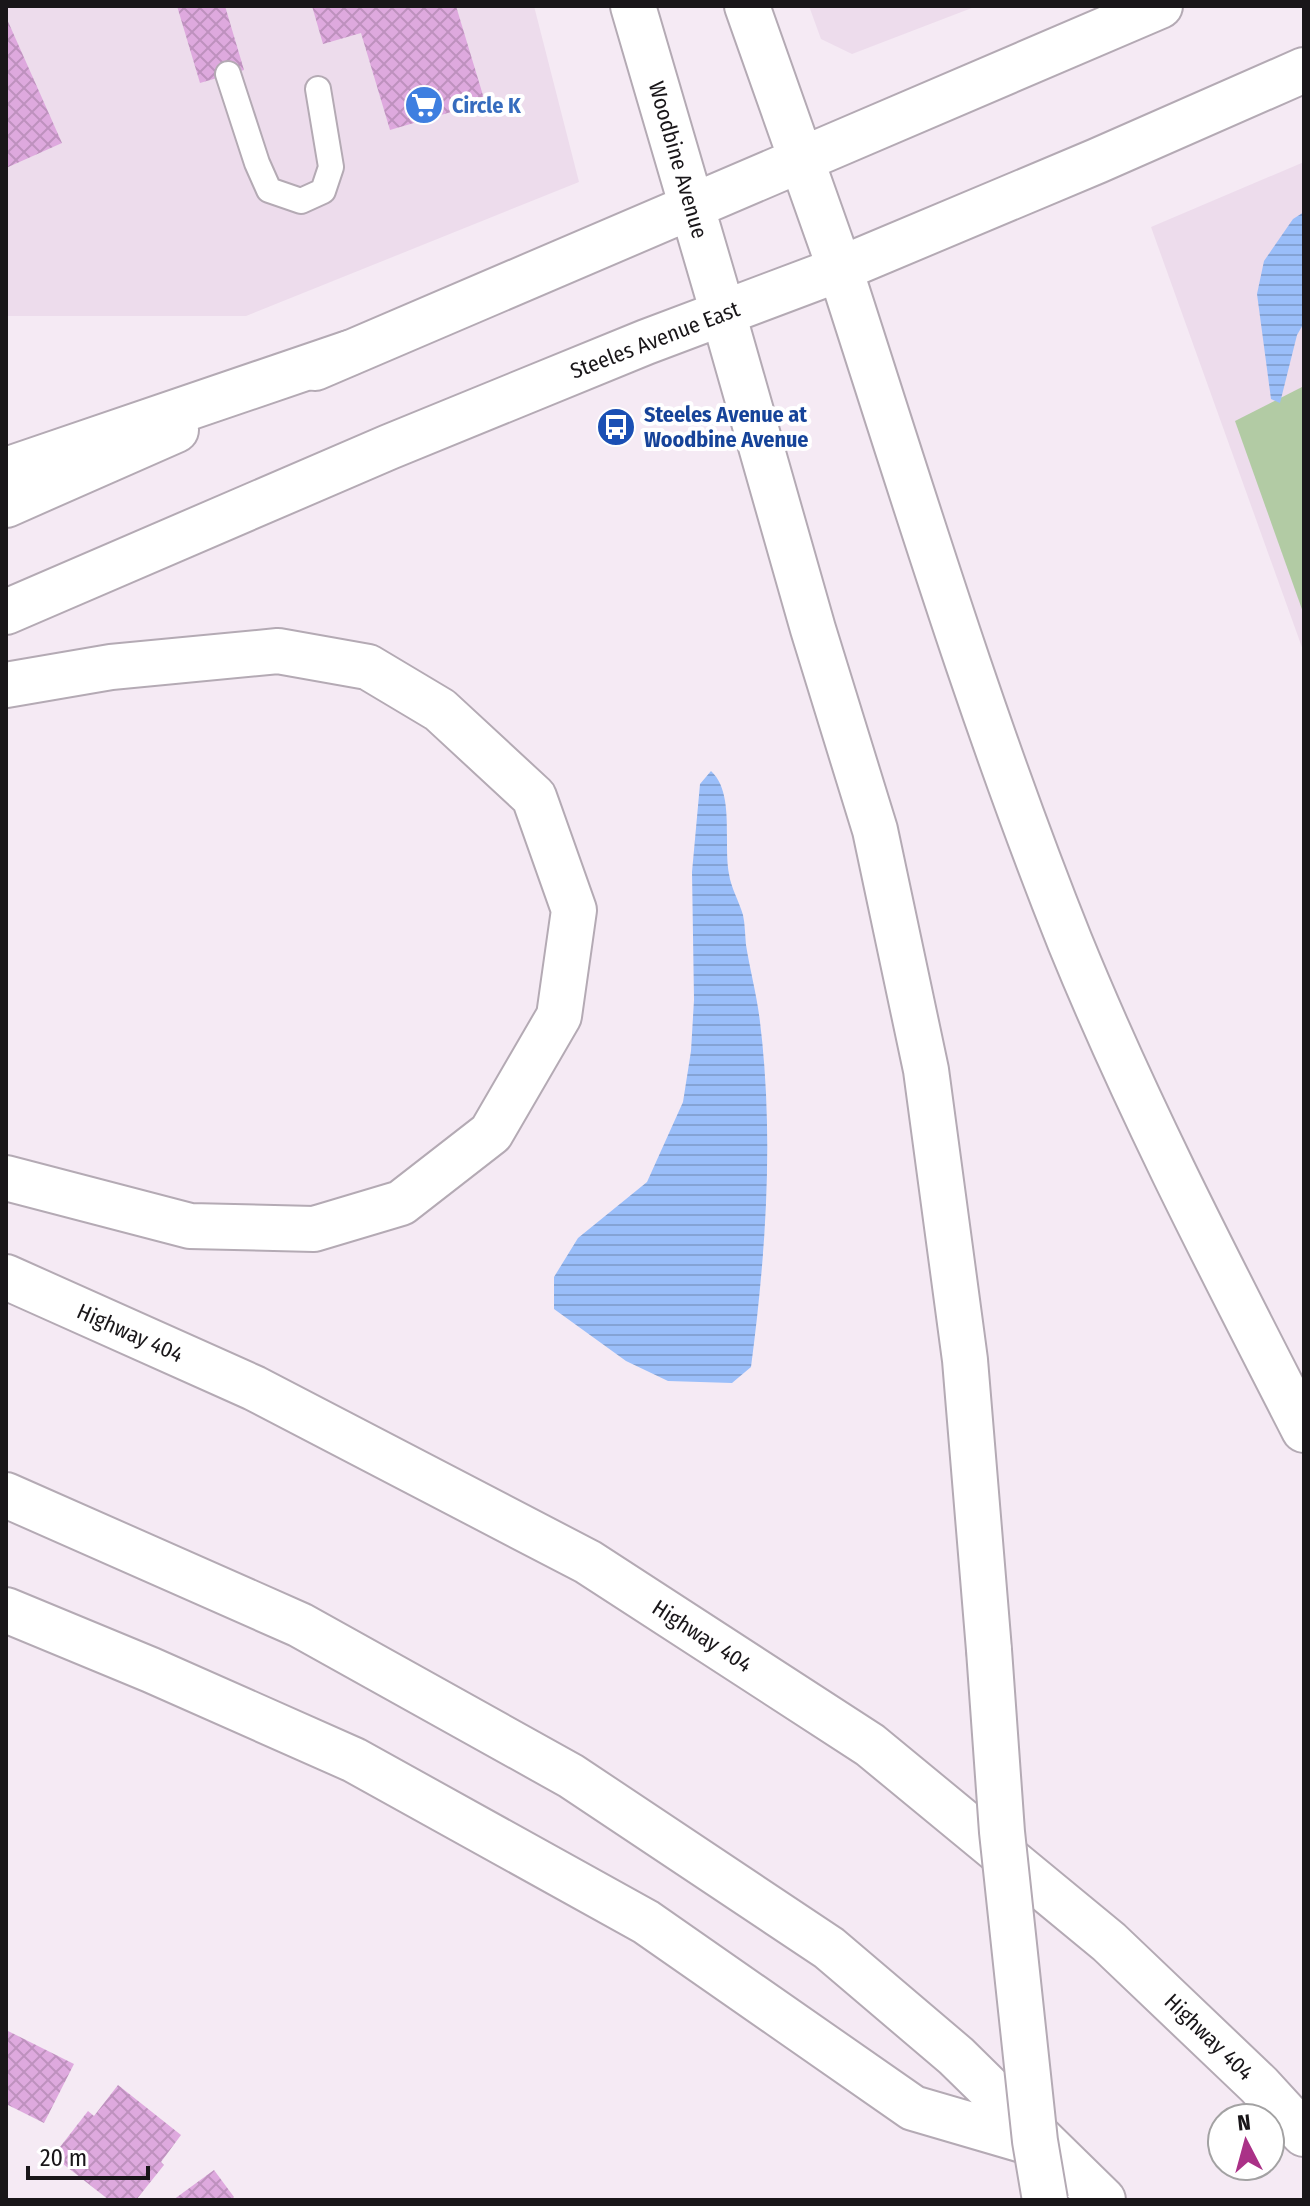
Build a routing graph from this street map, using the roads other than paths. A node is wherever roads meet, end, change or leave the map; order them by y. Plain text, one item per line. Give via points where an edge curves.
1 (633, 6) edge
2 (747, 6) edge
3 (1160, 6) edge
4 (1304, 70) edge
5 (228, 74) dead end
6 (318, 89) dead end
7 (800, 160) junction
8 (690, 208) junction
9 (840, 269) junction
10 (723, 313) junction
11 (349, 353) junction
12 (6, 470) edge
13 (6, 505) edge
14 (6, 612) edge
15 (6, 685) edge
16 (6, 1178) edge
17 (6, 1277) edge
18 (1304, 1430) edge
19 (6, 1495) edge
20 (6, 1610) edge
21 (1304, 2134) edge
22 (1049, 2148) junction
23 (1045, 2200) edge
24 (1103, 2200) edge

1 - 8 main road, Woodbine Avenue
2 - 7 main road
3 - 7 main road
4 - 9 main road, Steeles Avenue East
5 - 6 lane via 269,190 301,201 323,191 331,167
7 - 8 main road
7 - 9 main road
8 - 10 main road, Woodbine Avenue
8 - 11 main road
9 - 10 main road, Steeles Avenue East
9 - 18 main road via 969,668 1070,942 1151,1126
10 - 14 main road, Steeles Avenue East via 389,447
10 - 23 main road, Woodbine Avenue, bridge via 875,830 926,1070 965,1360 1002,1832
11 - 12 main road
11 - 13 main road
15 - 16 main road via 111,667 278,651 368,667 440,710 534,797 574,910 559,1016 491,1133 401,1203 314,1229 190,1226
17 - 21 main road, Highway 404 via 254,1388 588,1562 870,1745 1109,1942
19 - 22 main road via 300,1625 571,1776 829,1948 956,2056
20 - 22 main road via 354,1760 646,1922 913,2108
22 - 24 main road

